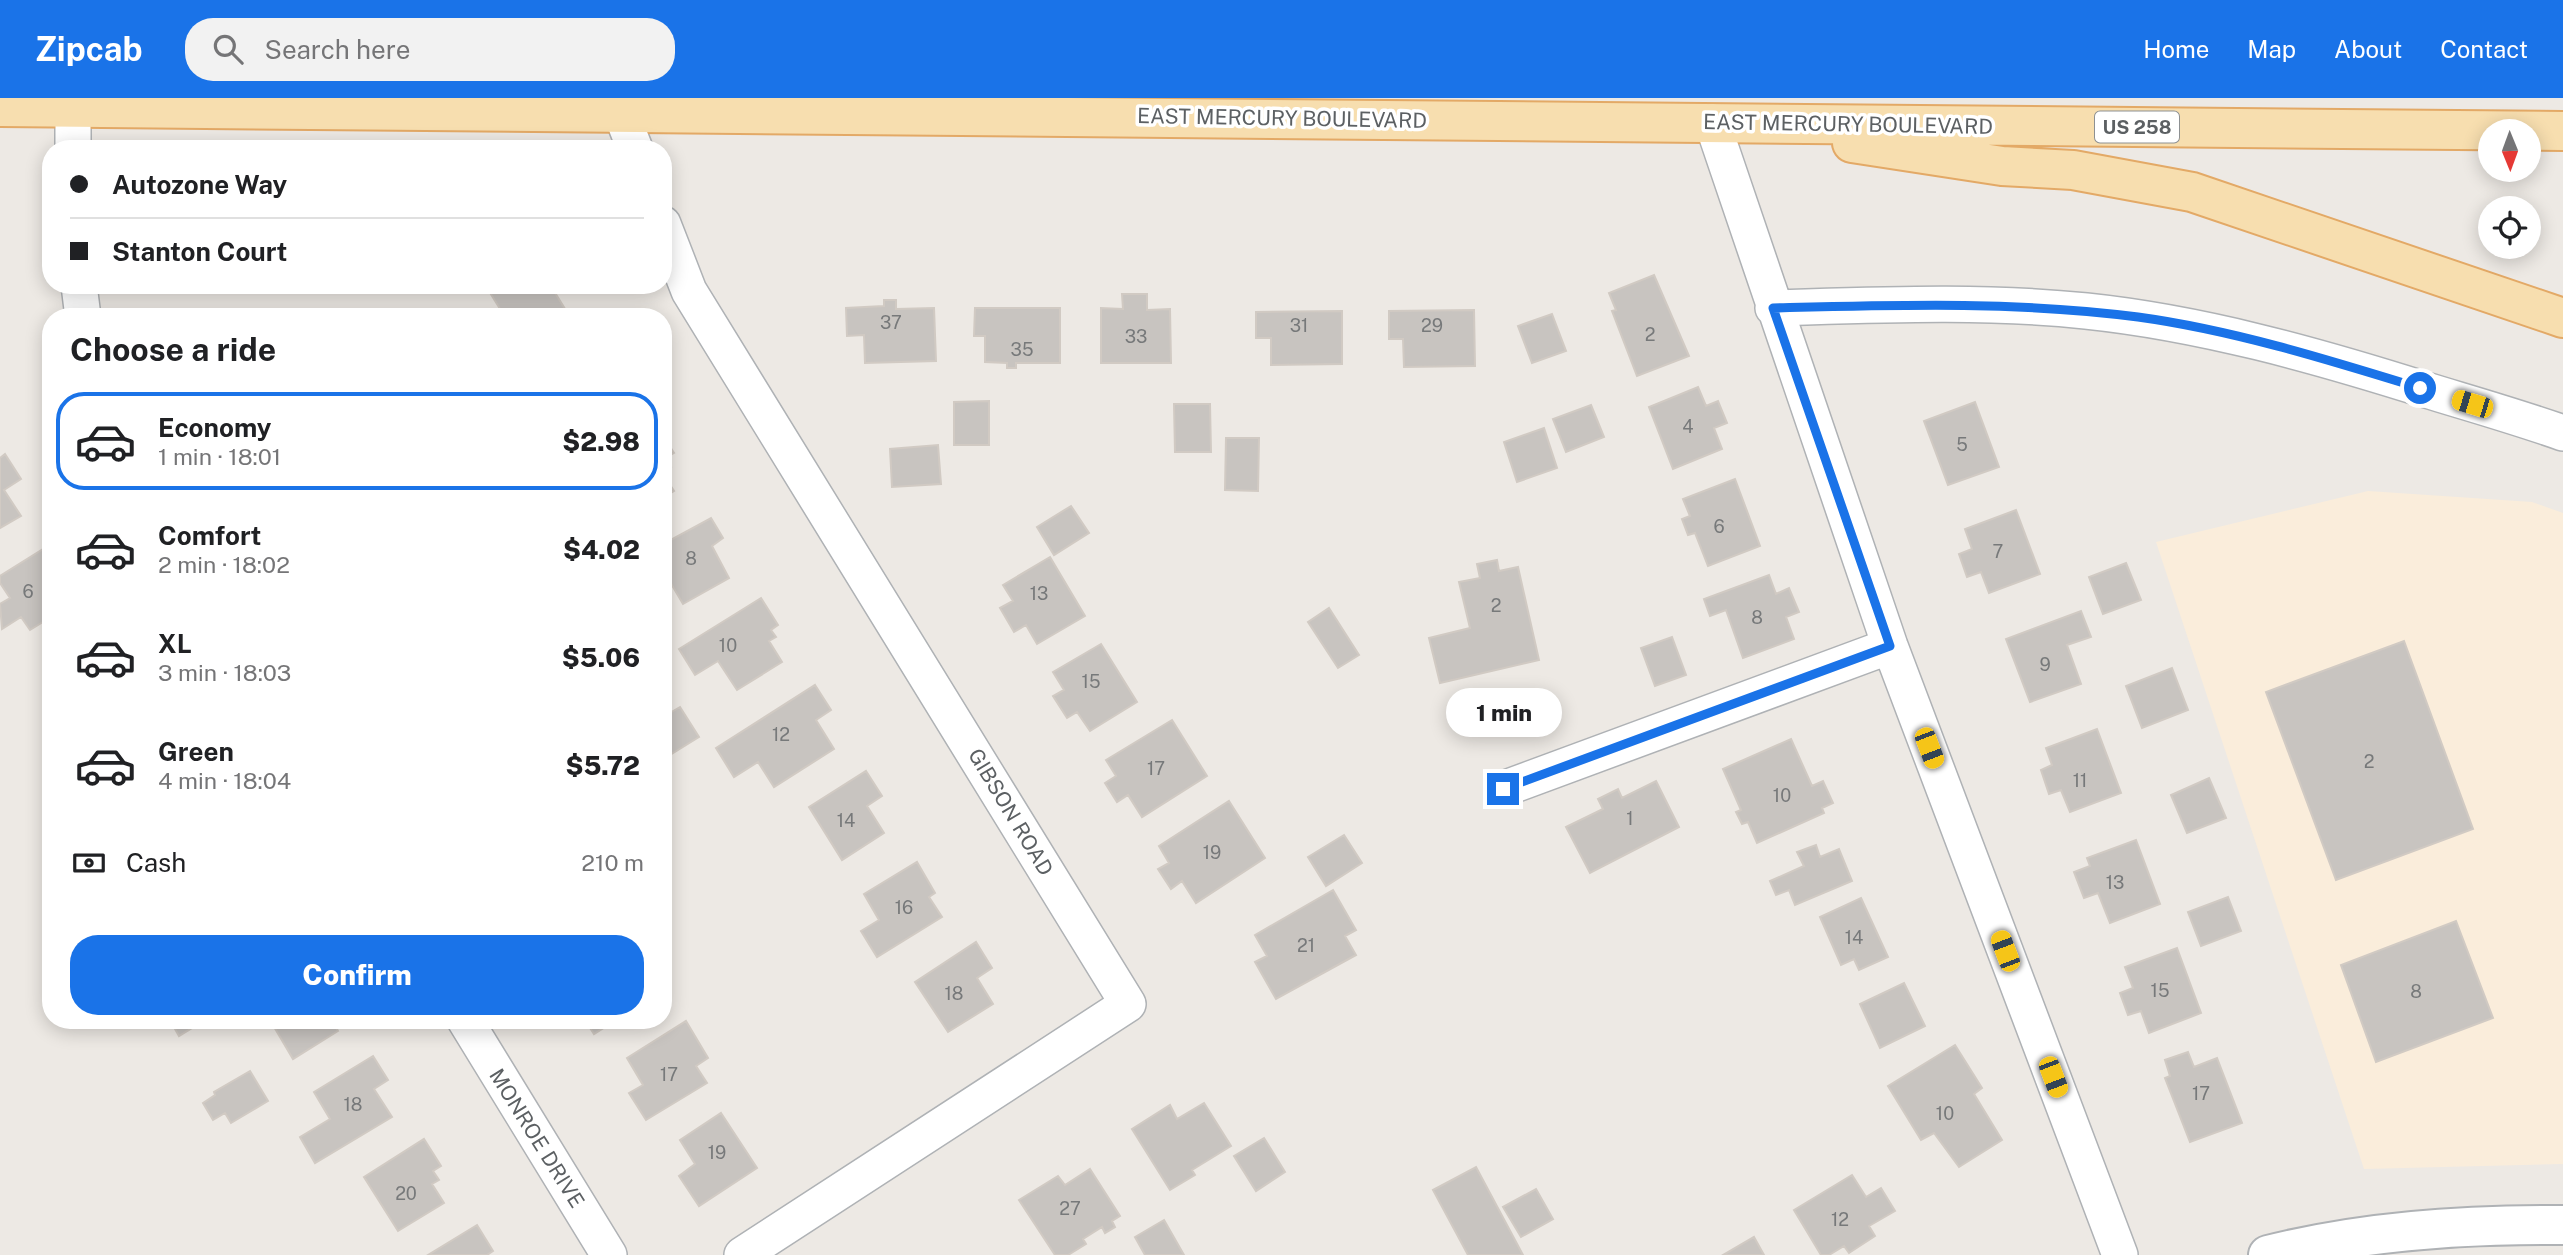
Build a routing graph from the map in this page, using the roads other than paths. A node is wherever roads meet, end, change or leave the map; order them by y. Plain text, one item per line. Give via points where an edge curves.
1 (0, 107) edge
2 (1079, 107) edge
3 (74, 108) junction
4 (621, 113) junction
5 (1712, 122) junction
6 (2563, 131) edge
7 (0, 133) edge
8 (73, 140) edge
9 (632, 140) edge
10 (672, 247) edge
11 (1773, 308) junction
12 (2563, 318) edge
13 (2563, 433) edge
14 (1890, 646) junction
15 (1503, 789) dead end
16 (471, 1029) edge
17 (2563, 1225) edge
18 (609, 1255) edge
19 (742, 1255) edge
20 (2120, 1255) edge
21 (2268, 1255) edge

1 - 3 main road, EAST MERCURY BOULEVARD / US 258
2 - 4 main road, EAST MERCURY BOULEVARD / US 258
2 - 5 main road, EAST MERCURY BOULEVARD / US 258
3 - 4 main road, EAST MERCURY BOULEVARD / US 258
3 - 7 main road
3 - 8 street
4 - 9 street
5 - 6 main road, EAST MERCURY BOULEVARD / US 258
5 - 11 street
5 - 12 main road via 2002,166 2073,170 2192,192
10 - 19 street, GIBSON ROAD via 689,291 1128,1004
11 - 13 street via 1925,304 2083,310 2141,317 2369,372
11 - 14 street
14 - 15 street
14 - 20 street
16 - 18 street, MONROE DRIVE
17 - 21 street via 2416,1233

